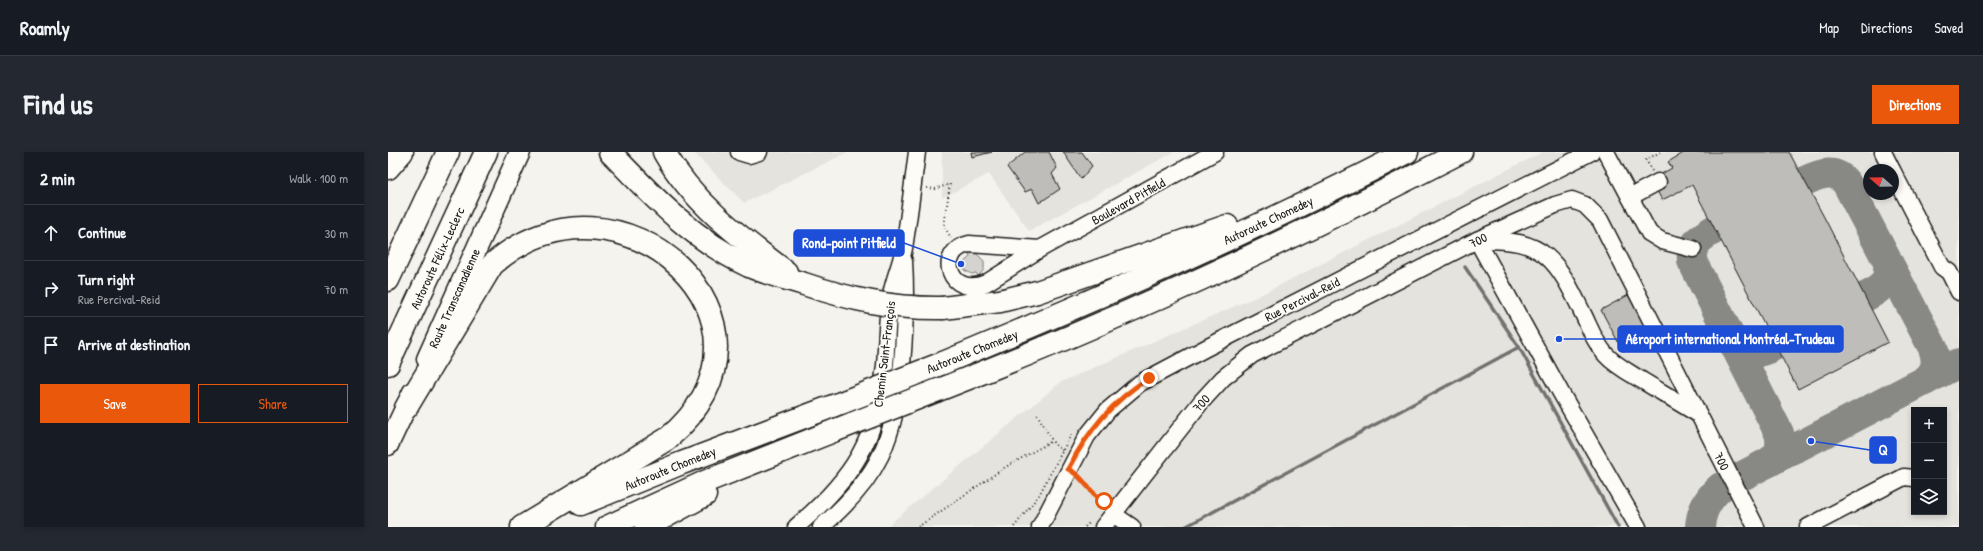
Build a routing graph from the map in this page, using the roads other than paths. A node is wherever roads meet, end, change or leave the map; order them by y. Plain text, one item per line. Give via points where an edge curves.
1 (402, 152) edge
2 (448, 152) edge
3 (486, 152) edge
4 (520, 152) edge
5 (610, 152) edge
6 (664, 152) edge
7 (738, 152) edge
8 (759, 152) edge
9 (917, 152) edge
10 (1215, 152) edge
11 (1407, 152) edge
12 (1460, 152) edge
13 (1591, 152) edge
14 (1606, 152) edge
15 (1882, 152) edge
16 (1888, 164) edge
17 (388, 168) edge
18 (1658, 182) dead end
19 (1899, 184) edge
20 (1326, 193) junction
21 (1630, 198) junction
22 (1477, 240) junction
23 (1040, 249) junction
24 (1693, 249) dead end
25 (904, 250) junction
26 (388, 280) edge
27 (801, 284) junction
28 (1959, 292) edge
29 (388, 364) edge
30 (406, 408) junction
31 (1698, 414) junction
32 (804, 442) junction
33 (388, 445) edge
34 (1911, 478) edge
35 (1055, 495) junction
36 (1114, 511) junction
37 (522, 527) edge
38 (526, 527) edge
39 (606, 527) edge
40 (646, 527) edge
41 (796, 527) edge
42 (821, 527) edge
43 (1030, 527) edge
44 (1040, 527) edge
45 (1103, 527) edge
46 (1132, 527) edge
47 (1638, 527) edge
48 (1756, 527) edge
49 (1808, 527) edge

1 - 17 highway
2 - 26 highway
3 - 29 highway, Autoroute Félix-Leclerc
4 - 30 main road, Route Transcanadienne
5 - 27 highway via 657,201 708,242 750,266
6 - 27 highway via 684,183 711,212
7 - 8 street via 749,155
9 - 25 street, Chemin Saint-François
10 - 23 street, Boulevard Pitfield
11 - 20 highway, Autoroute Chomedey
12 - 32 highway, Autoroute Chomedey, bridge via 1320,223 1150,302 1036,352
13 - 35 street, Rue Percival-Reid via 1149,378 1108,410 1087,436
14 - 21 street
15 - 16 street
18 - 21 street
19 - 28 street via 1942,267 1949,272
20 - 27 highway, bridge via 1121,261 1072,281 1000,301 943,308 885,306
20 - 38 highway, Autoroute Chomedey, bridge via 1124,286 943,363 659,472
21 - 24 street via 1649,233 1662,240
22 - 31 street via 1518,242 1544,254 1556,264 1566,279 1598,346 1606,355 1618,366
22 - 31 street, 700 via 1555,205 1572,200 1585,205 1600,220
22 - 36 street, 700 via 1252,355 1223,378 1201,402
22 - 47 street via 1560,394
23 - 23 street, Boulevard Pitfield via 963,245 951,258 950,270 952,276 961,284 980,286
25 - 41 street, Chemin Saint-François via 890,296 883,381 871,434 848,475 825,501
25 - 42 street, Chemin Saint-François via 907,298 899,389 891,432 877,463 858,492
30 - 33 main road, Route Transcanadienne
30 - 37 highway via 492,265 509,247 531,232 569,219 608,218 646,230 678,254 702,285 714,323 713,363 700,400 686,420 666,439
31 - 48 street, 700
32 - 39 highway, Autoroute Chomedey via 690,488
32 - 40 highway
34 - 49 street via 1904,477
35 - 43 street, Rue Percival-Reid
35 - 44 street, Rue Percival-Reid
36 - 45 street, 700
36 - 46 street

